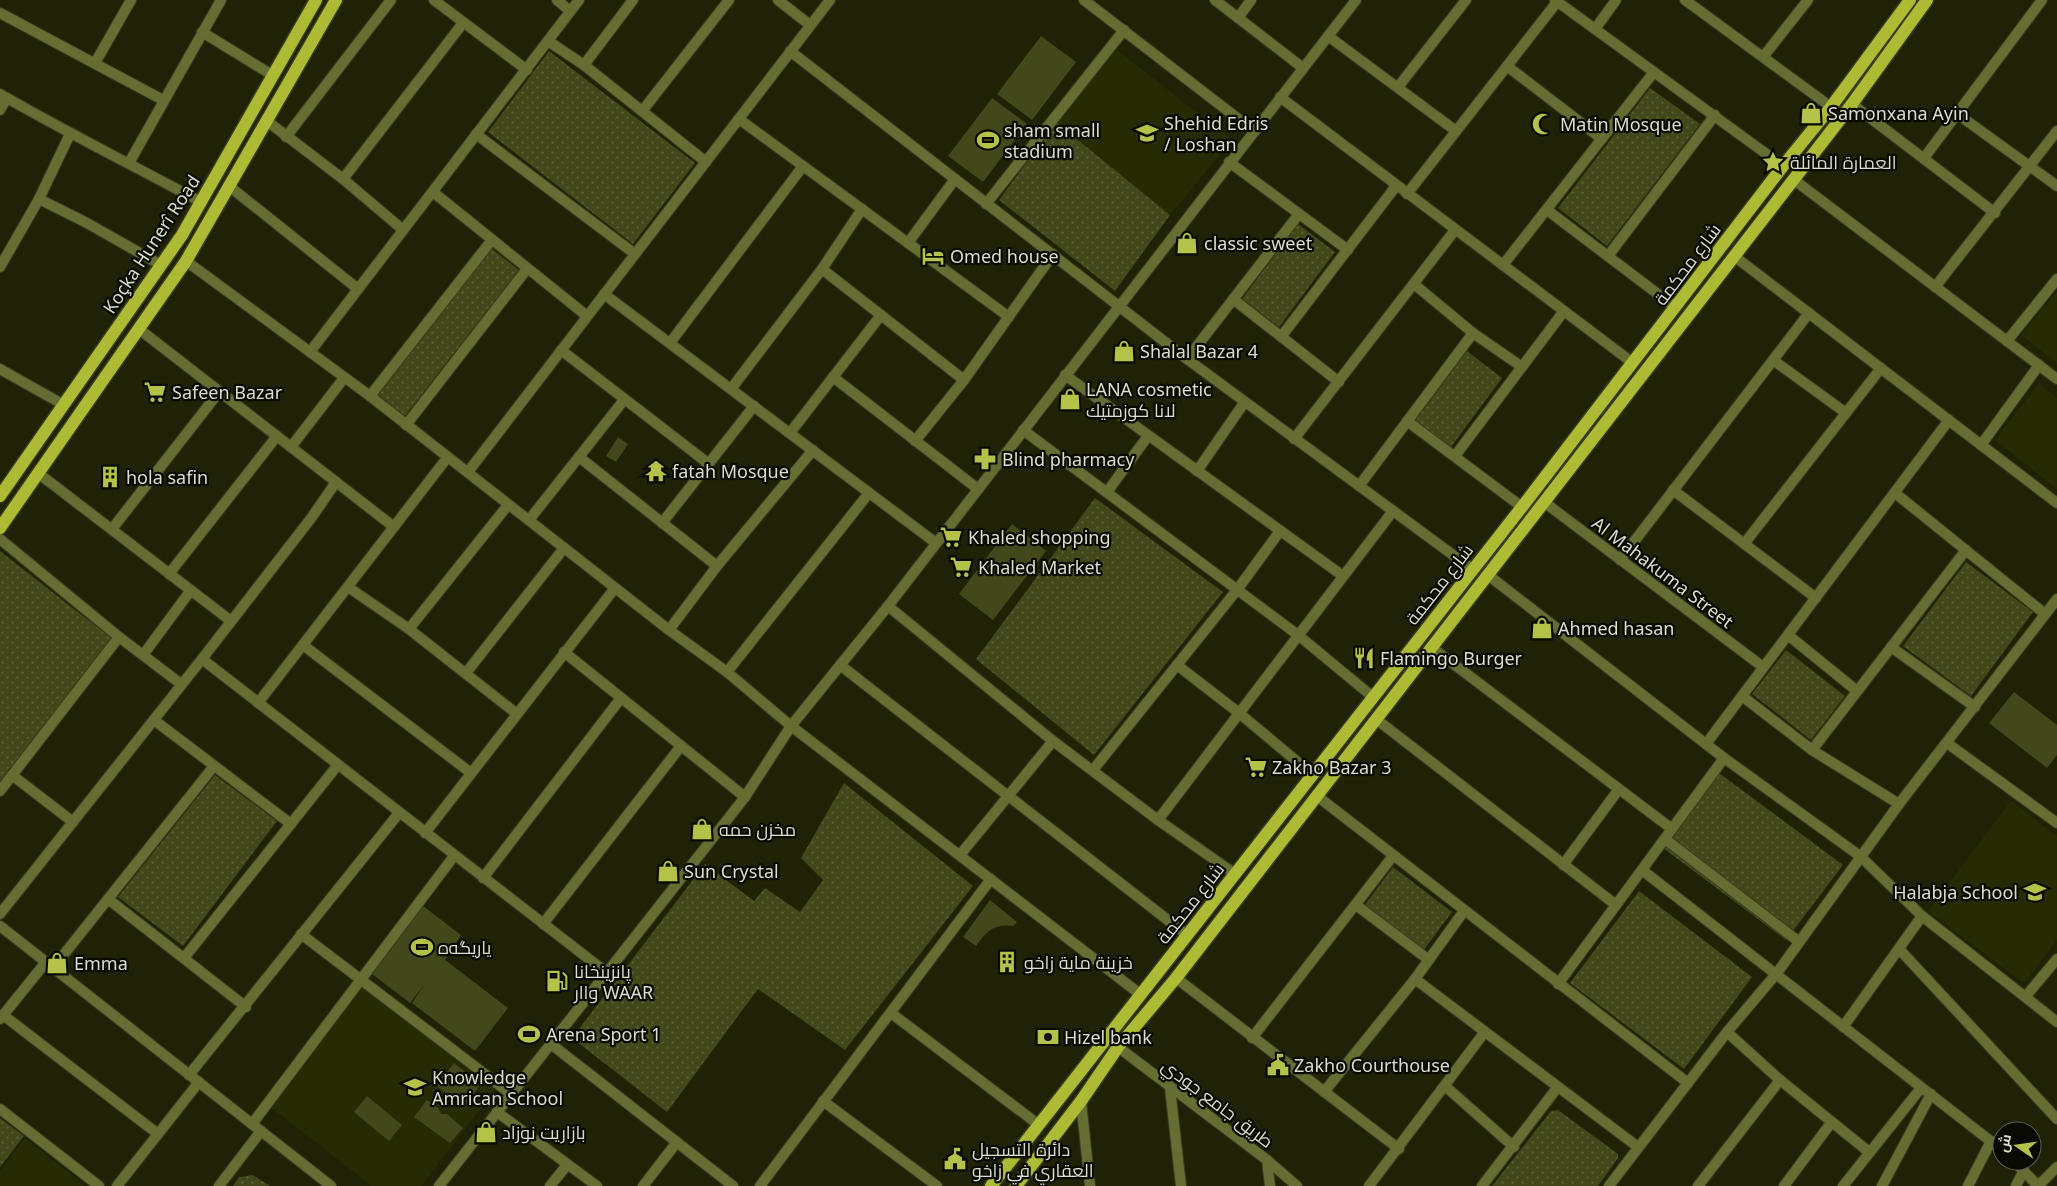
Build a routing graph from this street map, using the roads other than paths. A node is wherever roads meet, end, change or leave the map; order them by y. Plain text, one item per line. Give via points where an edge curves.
1 (131, 0) edge
2 (220, 0) edge
3 (316, 0) edge
4 (336, 0) edge
5 (391, 0) edge
6 (434, 0) edge
7 (557, 0) edge
8 (579, 0) edge
9 (633, 0) edge
10 (729, 0) edge
11 (778, 0) edge
12 (830, 0) edge
13 (1215, 0) edge
14 (1251, 0) edge
15 (1356, 0) edge
16 (1466, 0) edge
17 (1616, 0) edge
18 (1685, 0) edge
19 (1808, 0) edge
20 (1910, 0) edge
21 (1927, 0) edge
22 (2042, 0) edge
23 (1556, 1) edge
24 (1090, 2) edge
25 (570, 11) junction
26 (0, 13) edge
27 (1238, 18) junction
28 (463, 23) junction
29 (810, 25) junction
30 (1595, 29) junction
31 (1124, 30) junction
32 (202, 32) junction
33 (1328, 36) junction
34 (548, 41) junction
35 (289, 46) junction
36 (790, 51) junction
37 (305, 55) junction
38 (1763, 57) junction
39 (95, 63) junction
40 (584, 65) junction
41 (1507, 66) junction
42 (1303, 68) junction
43 (527, 70) junction
44 (1654, 72) junction
45 (272, 75) junction
46 (1398, 87) junction
47 (3, 96) edge
48 (1280, 98) junction
49 (163, 100) junction
50 (1852, 104) junction
51 (1831, 107) junction
52 (0, 110) edge
53 (643, 110) junction
54 (1956, 113) junction
55 (1715, 116) junction
56 (739, 119) junction
57 (267, 121) junction
58 (1254, 131) junction
59 (1456, 131) junction
60 (2057, 131) edge
61 (70, 134) junction
62 (476, 134) junction
63 (286, 137) junction
64 (1602, 139) junction
65 (1924, 158) junction
66 (706, 162) junction
67 (1229, 162) junction
68 (129, 163) junction
69 (803, 166) junction
70 (1783, 166) junction
71 (2031, 166) junction
72 (343, 179) junction
73 (955, 179) junction
74 (1793, 179) junction
75 (229, 186) junction
76 (1396, 186) junction
77 (2057, 186) edge
78 (433, 192) junction
79 (1407, 194) junction
80 (39, 199) junction
81 (200, 202) junction
82 (986, 204) junction
83 (862, 209) junction
84 (1546, 210) junction
85 (1995, 213) junction
86 (1299, 214) junction
87 (402, 229) junction
88 (1455, 230) junction
89 (491, 241) junction
90 (908, 243) junction
91 (1348, 250) junction
92 (635, 254) junction
93 (1053, 254) junction
94 (1608, 256) junction
95 (1734, 256) junction
96 (186, 261) junction
97 (161, 265) junction
98 (1503, 265) junction
99 (0, 267) edge
100 (527, 268) junction
101 (822, 269) junction
102 (2057, 279) edge
103 (1414, 284) junction
104 (1935, 287) junction
105 (358, 289) junction
106 (604, 294) junction
107 (1233, 299) junction
108 (1118, 306) junction
109 (1675, 307) junction
110 (1564, 311) junction
111 (1808, 313) junction
112 (881, 315) junction
113 (587, 316) junction
114 (1009, 317) junction
115 (139, 329) junction
116 (1473, 333) junction
117 (1281, 337) junction
118 (2007, 341) junction
119 (670, 343) junction
120 (561, 350) junction
121 (310, 352) junction
122 (1186, 359) junction
123 (1773, 360) junction
124 (1633, 363) junction
125 (2039, 365) junction
126 (1522, 367) junction
127 (1881, 368) junction
128 (0, 369) edge
129 (1065, 375) junction
130 (833, 377) junction
131 (344, 378) junction
132 (2057, 379) edge
133 (964, 380) junction
134 (1339, 382) junction
135 (731, 389) junction
136 (219, 392) junction
137 (370, 396) junction
138 (624, 400) junction
139 (1244, 402) junction
140 (64, 405) junction
141 (754, 406) junction
142 (1846, 413) junction
143 (1949, 420) junction
144 (1408, 422) junction
145 (1586, 424) junction
146 (406, 425) junction
147 (1023, 430) junction
148 (1598, 431) junction
149 (790, 433) junction
150 (277, 436) junction
151 (1148, 436) junction
152 (1294, 439) junction
153 (915, 441) junction
154 (1569, 444) junction
155 (1981, 445) junction
156 (291, 447) junction
157 (812, 450) junction
158 (1580, 452) junction
159 (1455, 456) junction
160 (578, 457) junction
161 (447, 458) junction
162 (708, 464) junction
163 (1197, 471) junction
164 (468, 472) junction
165 (38, 473) junction
166 (336, 482) junction
167 (1359, 486) junction
168 (978, 489) junction
169 (1673, 490) junction
170 (1107, 492) junction
171 (869, 493) junction
172 (1895, 493) junction
173 (0, 496) edge
174 (1544, 502) junction
175 (2057, 503) edge
176 (508, 505) junction
177 (1522, 507) junction
178 (1393, 510) junction
179 (528, 520) junction
180 (662, 523) junction
181 (394, 527) junction
182 (0, 528) edge
183 (112, 530) junction
184 (1280, 531) junction
185 (0, 539) edge
186 (936, 543) junction
187 (1744, 544) junction
188 (564, 548) junction
189 (1966, 550) junction
190 (1620, 560) junction
191 (717, 566) junction
192 (1472, 569) junction
193 (169, 574) junction
194 (1488, 575) junction
195 (1343, 576) junction
196 (348, 587) junction
197 (615, 588) junction
198 (191, 590) junction
199 (1237, 590) junction
200 (1816, 598) junction
201 (2057, 599) edge
202 (888, 606) junction
203 (2045, 614) junction
204 (232, 621) junction
205 (409, 629) junction
206 (669, 630) junction
207 (1298, 635) junction
208 (1788, 636) junction
209 (119, 637) junction
210 (303, 645) junction
211 (1431, 647) junction
212 (1892, 647) junction
213 (564, 652) junction
214 (143, 656) junction
215 (202, 659) junction
216 (840, 665) junction
217 (1177, 665) junction
218 (1763, 667) junction
219 (727, 672) junction
220 (466, 673) junction
221 (181, 684) junction
222 (1857, 692) junction
223 (1373, 696) junction
224 (1742, 696) junction
225 (621, 698) junction
226 (258, 703) junction
227 (1975, 707) junction
228 (1239, 713) junction
229 (516, 714) junction
230 (1376, 719) junction
231 (154, 720) junction
232 (791, 726) junction
233 (1053, 741) junction
234 (1947, 743) junction
235 (1706, 744) junction
236 (681, 746) junction
237 (1812, 750) junction
238 (1724, 758) junction
239 (214, 766) junction
240 (337, 766) junction
241 (1093, 770) junction
242 (471, 773) junction
243 (1312, 774) junction
244 (12, 776) junction
245 (1619, 789) junction
246 (0, 791) edge
247 (1009, 795) junction
248 (1317, 796) junction
249 (745, 797) junction
250 (1899, 804) junction
251 (399, 813) junction
252 (1158, 820) junction
253 (73, 822) junction
254 (2057, 823) edge
255 (291, 824) junction
256 (1672, 829) junction
257 (425, 833) junction
258 (1665, 839) junction
259 (960, 855) junction
260 (454, 856) junction
261 (1393, 856) junction
262 (1860, 856) junction
263 (1563, 865) junction
264 (1642, 870) junction
265 (1235, 874) junction
266 (483, 878) junction
267 (991, 879) junction
268 (108, 899) junction
269 (1356, 905) junction
270 (1616, 906) junction
271 (1464, 911) junction
272 (0, 914) edge
273 (1922, 916) junction
274 (544, 924) junction
275 (0, 926) edge
276 (301, 934) junction
277 (1186, 936) junction
278 (1798, 942) junction
279 (1900, 950) junction
280 (184, 958) junction
281 (2057, 959) edge
282 (1429, 960) junction
283 (50, 965) junction
284 (607, 973) junction
285 (1777, 973) junction
286 (1176, 978) junction
287 (1415, 979) junction
288 (360, 980) junction
289 (1558, 984) junction
290 (1140, 994) junction
291 (2026, 996) junction
292 (246, 1007) junction
293 (891, 1013) junction
294 (2, 1017) edge
295 (2057, 1022) edge
296 (1843, 1027) junction
297 (1727, 1032) junction
298 (1484, 1033) junction
299 (1252, 1038) junction
300 (551, 1044) junction
301 (1118, 1046) junction
302 (190, 1075) junction
303 (1780, 1080) junction
304 (198, 1082) junction
305 (1688, 1083) junction
306 (1445, 1086) junction
307 (1170, 1088) junction
308 (1558, 1088) junction
309 (1921, 1088) junction
310 (1324, 1092) junction
311 (511, 1094) junction
312 (1930, 1094) junction
313 (823, 1101) junction
314 (1082, 1101) junction
315 (0, 1109) edge
316 (497, 1112) junction
317 (2057, 1119) edge
318 (1831, 1123) junction
319 (252, 1124) junction
320 (1039, 1125) junction
321 (261, 1131) junction
322 (158, 1134) junction
323 (1991, 1141) joint
324 (677, 1142) junction
325 (1514, 1147) junction
326 (1638, 1148) junction
327 (1399, 1149) junction
328 (1869, 1152) junction
329 (1267, 1160) junction
330 (567, 1165) junction
331 (2057, 1167) edge
332 (2024, 1171) edge
333 (2025, 1171) edge
334 (99, 1186) edge
335 (117, 1186) edge
336 (219, 1186) edge
337 (331, 1186) edge
338 (439, 1186) edge
339 (550, 1186) edge
340 (597, 1186) edge
341 (643, 1186) edge
342 (733, 1186) edge
343 (760, 1186) edge
344 (937, 1186) edge
345 (991, 1186) edge
346 (1016, 1186) edge
347 (1090, 1186) edge
348 (1181, 1186) edge
349 (1270, 1186) edge
350 (1297, 1186) edge
351 (1369, 1186) edge
352 (1482, 1186) edge
353 (1609, 1186) edge
354 (1698, 1186) edge
355 (1784, 1186) edge
356 (1843, 1186) edge
357 (1882, 1186) edge
358 (1968, 1186) edge
359 (2016, 1186) edge
360 (2038, 1186) edge

1 - 39 street
2 - 32 street
3 - 35 main road, Koçka Hunerî Road
4 - 37 main road
5 - 63 street
6 - 28 street
7 - 25 street
8 - 25 street
9 - 40 street
10 - 53 street
11 - 29 street
12 - 29 street
13 - 27 street
14 - 27 street
15 - 33 street
16 - 46 street
17 - 30 street
18 - 38 street
19 - 38 street
20 - 51 main road, شارع محكمة
21 - 50 main road, شارع محكمة
22 - 54 street
23 - 30 street
23 - 41 street
24 - 31 street
25 - 34 street
26 - 39 street
27 - 42 street
28 - 43 street
28 - 72 street
29 - 36 street
30 - 44 street
31 - 58 street
31 - 82 street
32 - 45 street
32 - 49 street
33 - 42 street
33 - 46 street
34 - 40 street
34 - 43 street
35 - 37 main road
35 - 45 main road, Koçka Hunerî Road
36 - 56 street
36 - 73 street
37 - 57 main road
38 - 51 street
39 - 49 street
40 - 53 street
41 - 59 street
41 - 64 street
42 - 48 street
43 - 62 street
44 - 55 street
44 - 64 street
45 - 81 main road, Koçka Hunerî Road
46 - 59 street
47 - 52 street
47 - 61 street
48 - 58 street
48 - 76 street
49 - 68 street
50 - 65 street
50 - 74 main road, شارع محكمة
51 - 70 main road, شارع محكمة
53 - 66 street
54 - 65 street
54 - 71 street
55 - 70 street
55 - 94 street
56 - 66 street
56 - 69 street
57 - 63 street
57 - 75 main road
58 - 67 street
59 - 79 street
60 - 71 street
61 - 68 street
61 - 80 street
62 - 78 street
62 - 92 street
63 - 72 street
64 - 84 street
65 - 85 street
66 - 92 street
67 - 86 street
67 - 108 street
68 - 81 street
69 - 83 street
69 - 119 street
70 - 109 main road, شارع محكمة
71 - 77 street
71 - 85 street
72 - 87 street
73 - 82 street
73 - 90 street
74 - 95 main road, شارع محكمة
74 - 104 street
75 - 96 main road
75 - 105 street
76 - 79 street
76 - 91 street
78 - 87 street
78 - 89 street
79 - 88 street
80 - 97 street
80 - 99 street
81 - 97 main road, Koçka Hunerî Road
82 - 93 street
83 - 90 street
83 - 101 street
84 - 94 street
84 - 98 street
85 - 104 street
86 - 91 street
86 - 107 street
87 - 105 street
88 - 98 street
88 - 103 street
89 - 100 street
89 - 137 street
90 - 114 street
91 - 117 street
92 - 106 street
93 - 108 street
93 - 114 street
94 - 109 street
95 - 111 street
95 - 148 main road, شارع محكمة
96 - 115 main road
96 - 121 street
97 - 140 main road, Koçka Hunerî Road
98 - 110 street
100 - 113 street
100 - 146 street
101 - 112 street
101 - 135 street
102 - 118 street
103 - 116 street
103 - 134 street
104 - 118 street
105 - 121 street
106 - 113 street
106 - 119 street
107 - 117 street
107 - 122 street
108 - 122 street
108 - 129 street
109 - 124 main road, شارع محكمة
110 - 124 street
110 - 126 street
111 - 123 street
111 - 127 street
112 - 130 street
112 - 133 street
113 - 120 street
114 - 133 street
115 - 136 street
115 - 165 main road
116 - 126 street
116 - 144 street
117 - 134 street
118 - 125 street
119 - 135 street
120 - 138 street
120 - 164 street
121 - 131 street
122 - 139 street
123 - 142 street
123 - 169 street
124 - 145 main road, شارع محكمة
125 - 132 street
125 - 155 street
126 - 159 street
127 - 142 street
127 - 143 street
128 - 140 street
129 - 147 street
129 - 151 street
130 - 149 street
130 - 153 street
131 - 137 street
131 - 156 street
133 - 153 street
134 - 152 street
135 - 141 street
136 - 150 street
136 - 183 street
137 - 146 street
138 - 160 street
138 - 162 street
139 - 152 street
139 - 163 street
140 - 173 main road, Koçka Hunerî Road
141 - 149 street
141 - 162 street
142 - 187 street
143 - 155 street
143 - 172 street
144 - 159 street
144 - 167 street
145 - 148 main road
145 - 154 main road, شارع محكمة
146 - 161 street
147 - 168 street
147 - 170 street
148 - 158 main road, شارع محكمة
149 - 157 street
150 - 156 street
150 - 193 street
151 - 163 street
151 - 170 street
152 - 167 street
153 - 168 street
154 - 158 main road via 1578,447
154 - 177 main road, شارع محكمة
155 - 175 street
156 - 166 street
157 - 171 street
157 - 191 street
158 - 174 main road, شارع محكمة
159 - 177 street
160 - 179 street
160 - 180 street
161 - 164 street
161 - 181 street
162 - 180 street
163 - 184 street
164 - 176 street
165 - 182 main road
165 - 183 street
166 - 181 street
166 - 204 street
167 - 178 street
168 - 186 street
169 - 187 street
169 - 190 street
170 - 199 street
171 - 186 street
171 - 219 street
172 - 189 street
172 - 200 street
174 - 190 street, Al Mahakuma Street
174 - 194 main road, شارع محكمة
176 - 179 street
176 - 205 street
177 - 192 main road, شارع محكمة
178 - 192 street
178 - 195 street
179 - 188 street
180 - 191 street
181 - 196 street
183 - 193 street
184 - 195 street
184 - 199 street
185 - 209 street
186 - 202 street
187 - 200 street
188 - 197 street
188 - 220 street
189 - 203 street
189 - 212 street
190 - 218 street, Al Mahakuma Street
191 - 206 street
192 - 223 main road, شارع محكمة
193 - 198 street
194 - 211 main road, شارع محكمة
194 - 235 street
195 - 207 street
196 - 205 street
196 - 210 street
197 - 206 street
197 - 213 street
198 - 204 street
198 - 214 street
199 - 207 street
199 - 217 street
200 - 208 street
201 - 203 street
202 - 216 street
202 - 233 street
203 - 227 street
204 - 215 street
205 - 220 street
206 - 219 street
207 - 223 street
207 - 228 street
208 - 218 street
208 - 222 street
209 - 214 street
209 - 244 street
210 - 226 street
210 - 242 street
211 - 230 main road, شارع محكمة
211 - 245 street
212 - 222 street
212 - 227 street
213 - 225 street
213 - 229 street
214 - 221 street
215 - 221 street
215 - 226 street
216 - 232 street
216 - 247 street
217 - 228 street
217 - 241 street
218 - 224 street
219 - 232 street
220 - 229 street
221 - 231 street
222 - 237 street
223 - 243 main road, شارع محكمة
224 - 235 street
224 - 237 street
225 - 236 street
225 - 266 street
226 - 240 street
227 - 234 street
228 - 243 street
228 - 252 street
229 - 242 street
230 - 248 main road, شارع محكمة
230 - 263 street
231 - 239 street
231 - 253 street
232 - 249 street
232 - 259 street
233 - 241 street
233 - 247 street
234 - 250 street
234 - 254 street
235 - 238 street
236 - 249 street
236 - 274 street
237 - 250 street
238 - 256 street
238 - 262 street
239 - 255 street
239 - 268 street
240 - 251 street
240 - 255 street
241 - 252 street
242 - 257 street
243 - 265 main road, شارع محكمة
244 - 246 street
244 - 253 street
245 - 256 street
245 - 263 street
247 - 259 street
247 - 277 street
248 - 261 street
248 - 286 main road, شارع محكمة
249 - 284 street
250 - 262 street
251 - 257 street
251 - 276 street
252 - 265 street
253 - 272 street
255 - 280 street
256 - 258 street
257 - 260 street
258 - 264 street
258 - 278 street
259 - 267 street
260 - 266 street
260 - 288 street
261 - 269 street
261 - 271 street
262 - 273 street
262 - 278 street
263 - 270 street
264 - 270 street
264 - 285 street
265 - 277 main road, شارع محكمة
266 - 274 street
267 - 290 street
267 - 293 street
268 - 280 street
268 - 283 street
269 - 282 street
269 - 299 street
270 - 289 street
271 - 282 street
271 - 289 street
273 - 279 street
273 - 291 street
274 - 284 street
275 - 283 street
276 - 288 street
276 - 292 street
277 - 290 main road, شارع محكمة
278 - 285 street
279 - 296 street
279 - 317 street
280 - 292 street
281 - 291 street
282 - 287 street
283 - 294 street
283 - 302 street
284 - 300 street
285 - 296 street
285 - 297 street
286 - 299 street
286 - 301 main road, شارع محكمة
287 - 298 street
287 - 310 street
288 - 311 street
288 - 319 street
289 - 305 street
290 - 320 main road, شارع محكمة
291 - 295 street
292 - 302 street
293 - 313 street
293 - 320 street
294 - 322 street
296 - 309 street
297 - 303 street
297 - 305 street
298 - 306 street
298 - 308 street
299 - 310 street
300 - 311 street
300 - 324 street
301 - 307 street, طريق جامع جودي
301 - 314 main road, شارع محكمة
302 - 304 street
303 - 318 street
303 - 354 street
304 - 319 street
304 - 322 street
305 - 326 street
306 - 325 street
306 - 327 street
307 - 329 street, طريق جامع جودي
307 - 348 street
308 - 325 street
308 - 326 street
309 - 312 street
309 - 328 street
310 - 327 street
311 - 316 street
312 - 323 street
312 - 357 street
313 - 343 street
313 - 344 street
314 - 346 main road, شارع محكمة
314 - 347 street
315 - 334 street
316 - 330 street
316 - 338 street
318 - 328 street
318 - 355 street
319 - 321 street
320 - 345 main road, شارع محكمة
321 - 336 street
321 - 337 street
322 - 335 street
323 - 358 street
324 - 341 street
324 - 342 street
325 - 352 street
326 - 353 street
327 - 351 street
328 - 356 street
329 - 349 street
329 - 350 street, طريق جامع جودي
330 - 339 street
330 - 340 street
331 - 360 street
332 - 359 street
333 - 360 street

